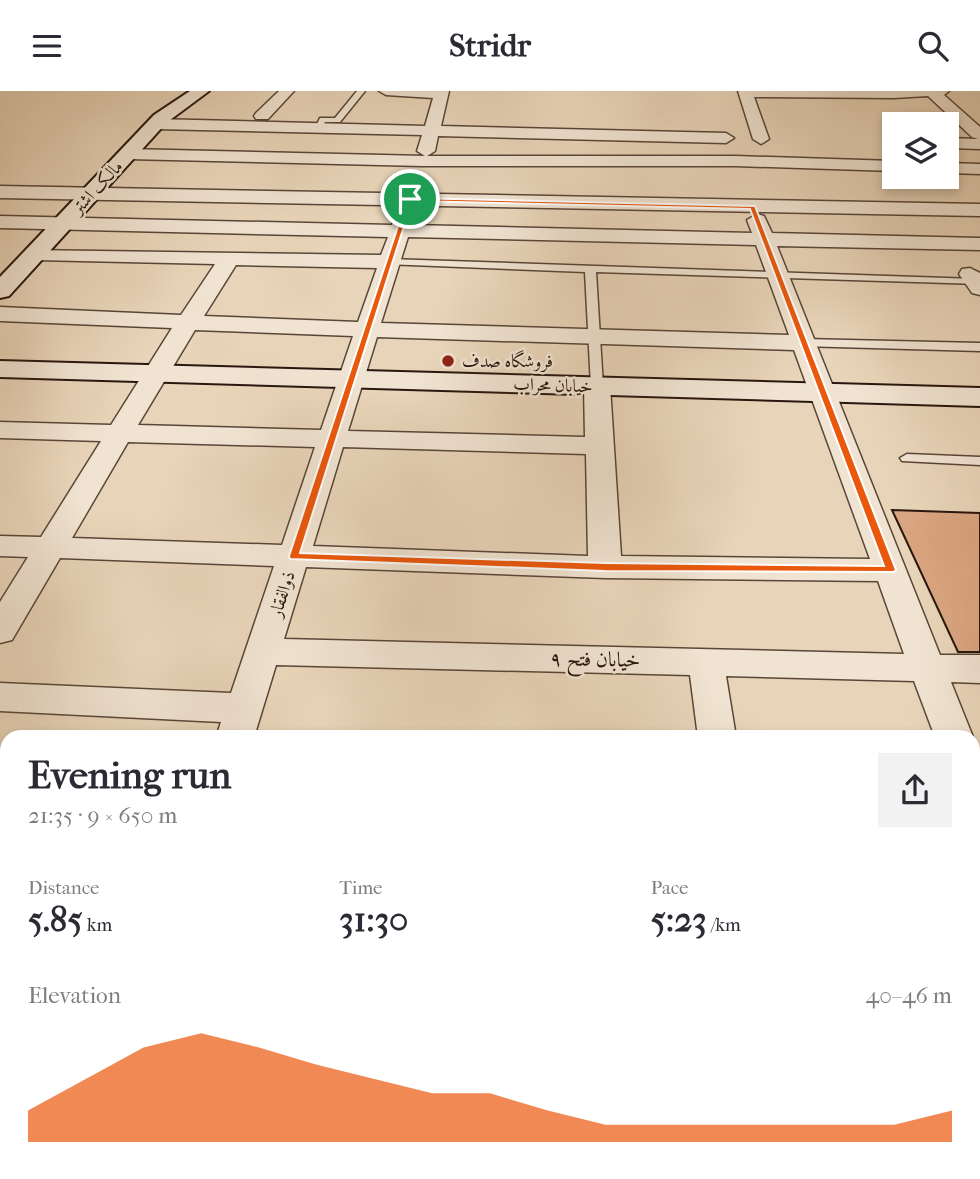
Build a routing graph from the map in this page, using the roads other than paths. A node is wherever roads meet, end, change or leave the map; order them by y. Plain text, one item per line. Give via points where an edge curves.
1 (201, 91) edge
2 (287, 91) edge
3 (361, 91) edge
4 (386, 91) edge
5 (745, 91) edge
6 (441, 92) edge
7 (937, 92) edge
8 (262, 117) dead end
9 (155, 124) junction
10 (310, 128) junction
11 (432, 131) junction
12 (979, 139) edge
13 (959, 142) edge
14 (731, 150) junction
15 (128, 153) junction
16 (287, 158) junction
17 (422, 161) junction
18 (572, 161) junction
19 (882, 165) edge
20 (959, 168) edge
21 (980, 169) edge
22 (913, 189) edge
23 (0, 192) edge
24 (91, 193) junction
25 (268, 197) junction
26 (410, 199) junction
27 (581, 203) junction
28 (752, 207) junction
29 (929, 209) junction
30 (980, 210) edge
31 (0, 222) edge
32 (63, 223) junction
33 (400, 230) junction
34 (587, 234) junction
35 (764, 238) junction
36 (980, 244) edge
37 (35, 254) junction
38 (228, 260) junction
39 (390, 262) junction
40 (590, 270) junction
41 (779, 277) junction
42 (977, 282) edge
43 (0, 292) edge
44 (0, 314) edge
45 (188, 322) junction
46 (368, 330) junction
47 (595, 337) junction
48 (804, 343) junction
49 (980, 347) edge
50 (0, 369) edge
51 (155, 374) junction
52 (351, 379) junction
53 (597, 386) junction
54 (823, 393) junction
55 (980, 397) edge
56 (0, 431) edge
57 (119, 433) junction
58 (332, 438) junction
59 (600, 446) junction
60 (907, 458) dead end
61 (980, 460) edge
62 (0, 546) edge
63 (50, 548) junction
64 (294, 556) junction
65 (605, 567) junction
66 (890, 570) junction
67 (0, 631) edge
68 (263, 652) junction
69 (706, 661) junction
70 (927, 666) junction
71 (980, 669) edge
72 (0, 697) edge
73 (240, 723) edge
74 (716, 730) edge
75 (951, 730) edge

1 - 9 street, مالک اشتر
2 - 8 street
3 - 10 lane via 337,120 323,120
4 - 6 street
5 - 7 street
5 - 14 street via 768,139
6 - 11 street, ذوالفقار
7 - 12 street
9 - 10 street
9 - 15 street, مالک اشتر
10 - 11 street
10 - 16 street
11 - 14 street
11 - 17 street, ذوالفقار
12 - 13 street
14 - 18 street
14 - 19 street
14 - 28 street
15 - 16 street
15 - 24 street, مالک اشتر
16 - 17 street
16 - 25 street
17 - 18 street
17 - 26 street, ذوالفقار
18 - 27 street
20 - 21 street
22 - 29 street
23 - 24 street
24 - 25 street
24 - 32 street, مالک اشتر
25 - 26 street
26 - 27 street
26 - 33 street, ذوالفقار
27 - 28 street
27 - 34 street
28 - 29 street
28 - 35 street
29 - 30 street
31 - 32 street
32 - 33 street
32 - 37 street, مالک اشتر
33 - 34 street
33 - 39 street, ذوالفقار
34 - 35 street
35 - 36 street
35 - 41 street
37 - 38 street
37 - 43 street, مالک اشتر
38 - 39 street
38 - 45 street
39 - 40 lane
39 - 46 street, ذوالفقار
40 - 41 lane
40 - 47 lane
41 - 42 lane
41 - 48 street
44 - 45 street
45 - 46 street
45 - 51 street
46 - 47 street
46 - 52 street, ذوالفقار
47 - 48 street
47 - 53 lane
48 - 49 lane
48 - 54 street
50 - 51 street, خیابان محراب
51 - 52 street, خیابان محراب
51 - 57 street
52 - 53 street, خیابان محراب
52 - 58 street, ذوالفقار
53 - 54 street, خیابان محراب
53 - 59 street
54 - 55 street, خیابان محراب
54 - 66 street
56 - 57 street
57 - 58 street
57 - 63 street
58 - 59 street
58 - 64 street, ذوالفقار
59 - 65 street
60 - 61 lane
62 - 63 street
63 - 64 street
63 - 67 street
64 - 65 street
64 - 68 street, ذوالفقار
65 - 66 street
66 - 70 street
68 - 69 street, خیابان فتح ۹
68 - 73 street, ذوالفقار
69 - 70 street, خیابان فتح ۹
69 - 74 street
70 - 71 street, خیابان فتح ۹
70 - 75 street
72 - 73 street

